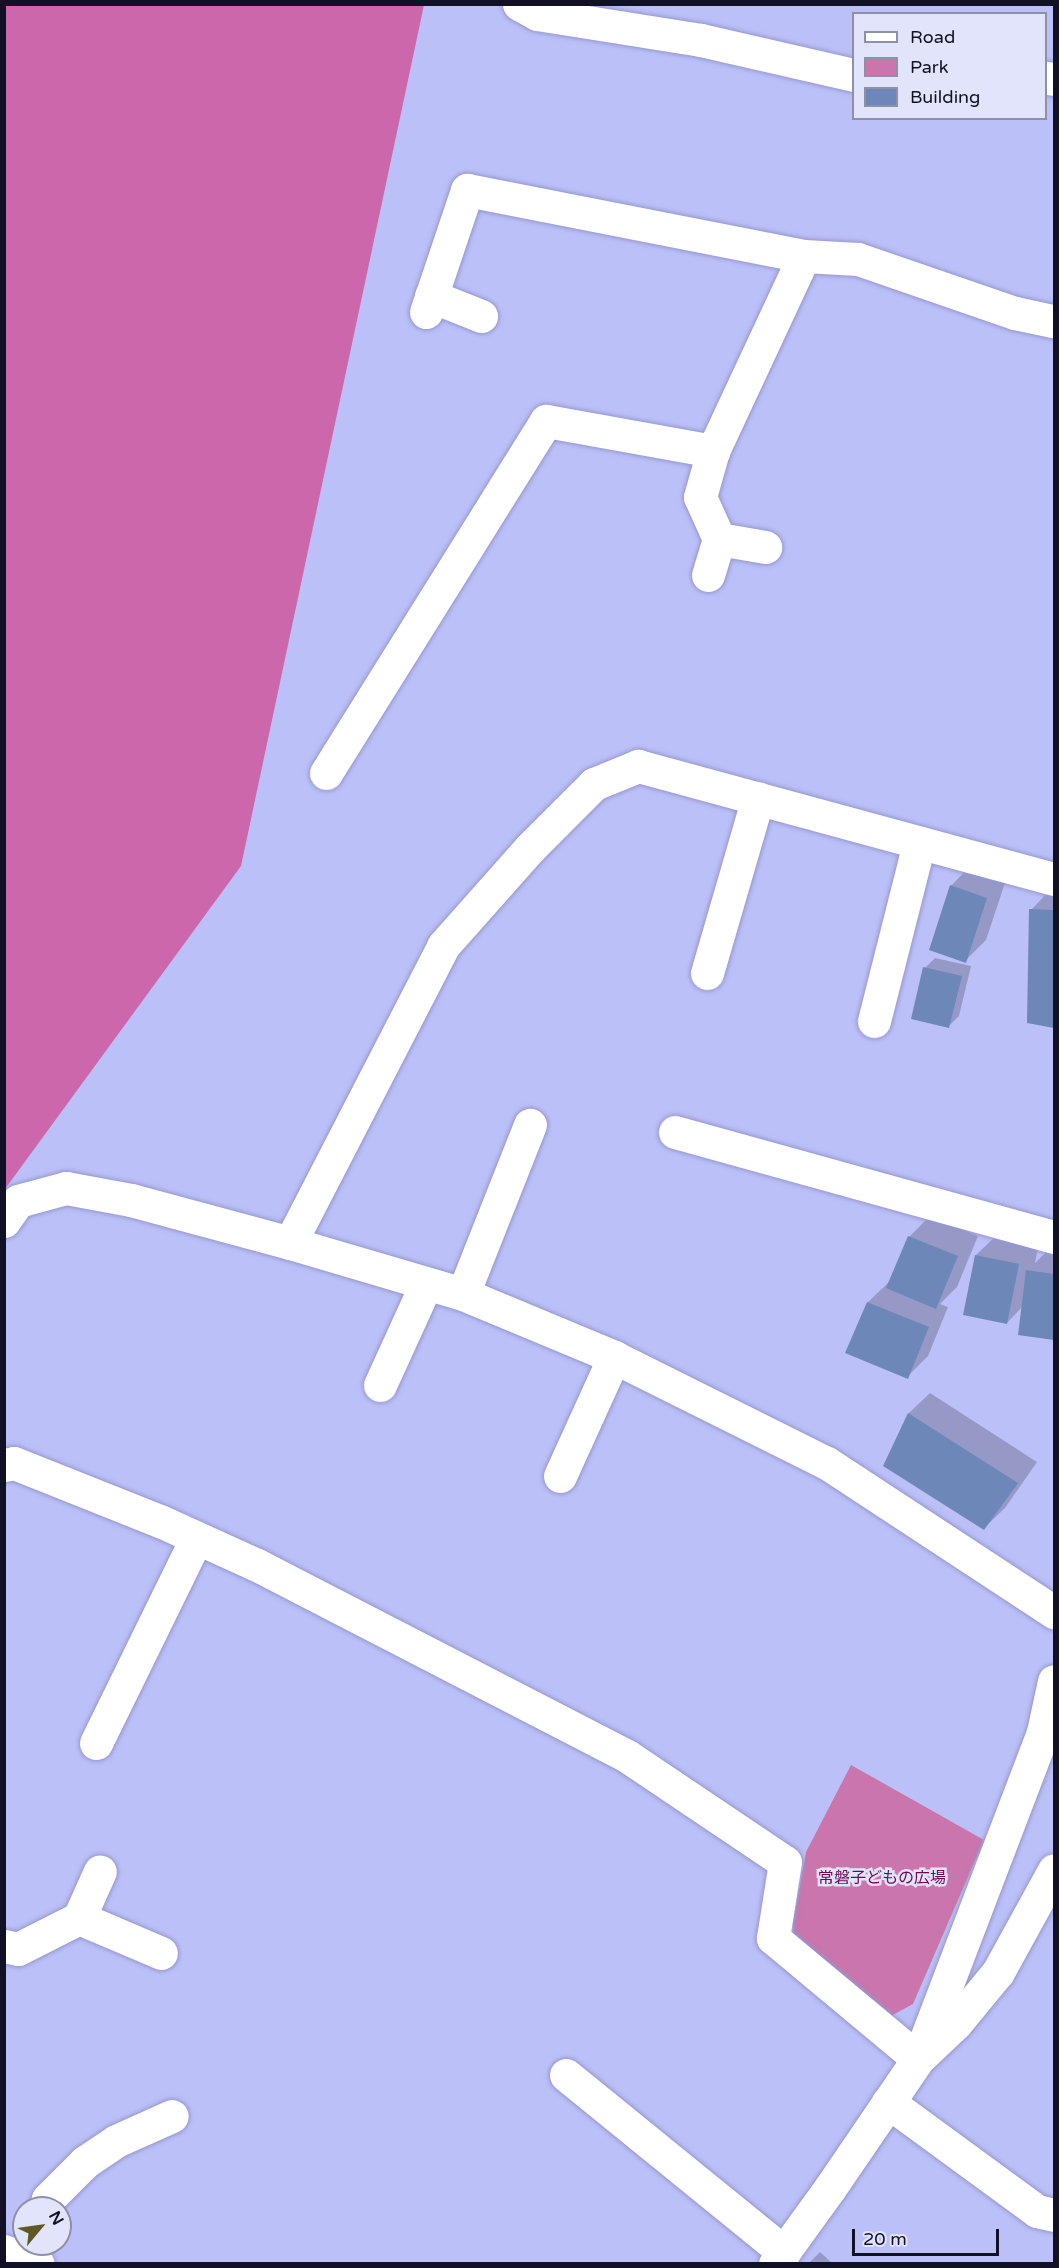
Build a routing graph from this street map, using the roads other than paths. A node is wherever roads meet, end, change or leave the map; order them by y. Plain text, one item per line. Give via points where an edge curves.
1 (519, 4) edge
2 (852, 75) edge
3 (804, 256) junction
4 (481, 316) dead end
5 (1054, 321) edge
6 (713, 450) junction
7 (719, 539) junction
8 (765, 547) dead end
9 (708, 575) dead end
10 (327, 773) dead end
11 (758, 798) junction
12 (919, 843) junction
13 (1054, 879) edge
14 (707, 973) dead end
15 (873, 1021) dead end
16 (530, 1125) dead end
17 (675, 1132) dead end
18 (4, 1221) edge
19 (1054, 1236) edge
20 (290, 1243) junction
21 (426, 1284) junction
22 (463, 1294) junction
23 (614, 1357) junction
24 (380, 1385) dead end
25 (4, 1465) edge
26 (560, 1476) dead end
27 (196, 1539) junction
28 (1054, 1612) edge
29 (1054, 1681) edge
30 (96, 1743) dead end
31 (1054, 1870) edge
32 (100, 1871) dead end
33 (79, 1918) junction
34 (4, 1946) edge
35 (161, 1953) dead end
36 (918, 2059) junction
37 (566, 2075) dead end
38 (888, 2102) junction
39 (172, 2116) dead end
40 (51, 2196) edge
41 (1054, 2215) edge
42 (780, 2258) edge

1 - 2 street via 537,14 701,40
3 - 4 street via 467,190 429,304
3 - 5 street via 858,259 1015,313
3 - 6 street
6 - 7 street via 700,497
6 - 10 street via 546,421
7 - 8 street
7 - 9 street
11 - 12 street
11 - 14 street
11 - 20 street via 638,766 594,784 530,848 443,946
12 - 13 street
12 - 15 street
16 - 22 street
17 - 19 street
18 - 20 street via 18,1202 66,1188 131,1200
20 - 21 street
21 - 22 street
21 - 24 street
22 - 23 street
23 - 26 street
23 - 28 street via 827,1463
25 - 27 street via 25,1467
27 - 30 street
27 - 36 street via 257,1565 627,1756 785,1862 773,1938
29 - 36 street via 1043,1732
31 - 36 street via 998,1972 956,2023
32 - 33 street
33 - 34 street via 18,1949
33 - 35 street
36 - 38 street
37 - 42 street
38 - 41 street via 1037,2211
38 - 42 street
39 - 40 street via 116,2141 85,2162

